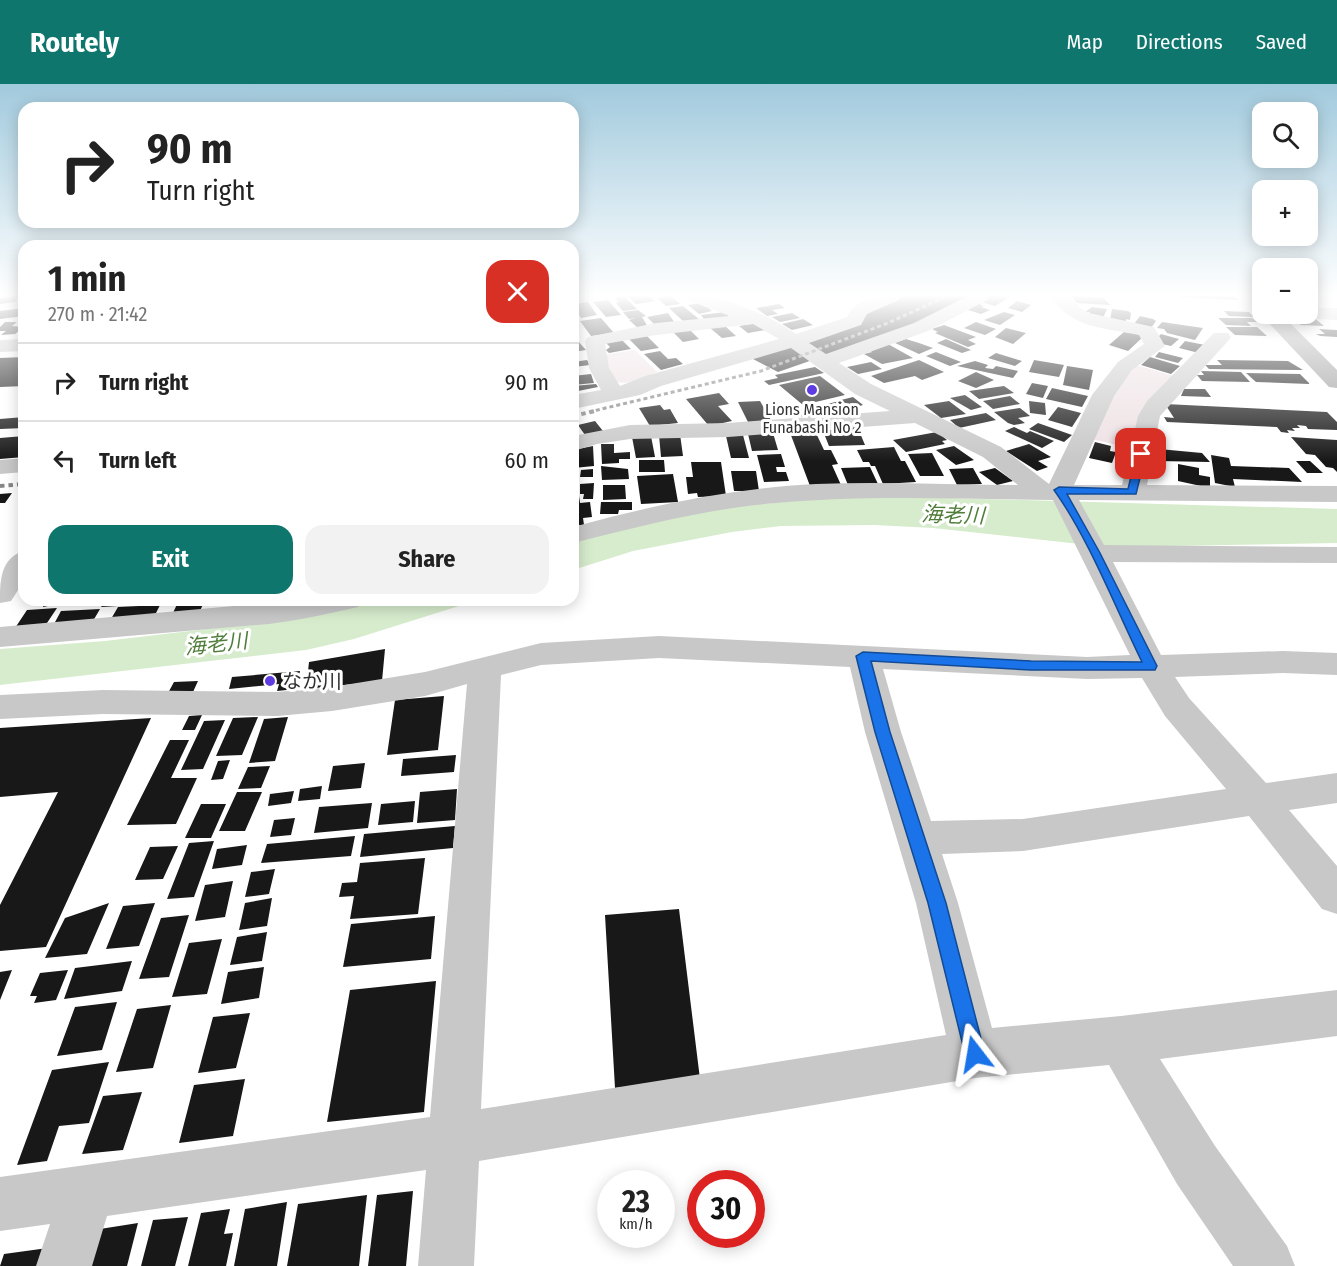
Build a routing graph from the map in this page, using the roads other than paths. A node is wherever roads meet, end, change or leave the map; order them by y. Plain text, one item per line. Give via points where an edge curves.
1 (593, 351) edge
2 (682, 351) edge
3 (760, 351) edge
4 (810, 351) edge
5 (853, 351) edge
6 (1147, 351) edge
7 (1174, 351) edge
8 (1207, 351) edge
9 (1308, 351) edge
10 (1200, 358) junction
11 (825, 361) junction
12 (701, 368) junction
13 (1337, 381) edge
14 (614, 394) junction
15 (579, 401) edge
16 (921, 416) junction
17 (579, 442) edge
18 (18, 466) edge
19 (0, 467) edge
20 (1133, 492) junction
21 (1056, 494) junction
22 (1337, 494) edge
23 (579, 533) edge
24 (1092, 549) junction
25 (1337, 555) edge
26 (18, 568) edge
27 (0, 594) edge
28 (320, 606) edge
29 (0, 637) edge
30 (863, 656) junction
31 (1337, 664) edge
32 (1151, 666) junction
33 (484, 669) junction
34 (0, 707) edge
35 (1337, 788) edge
36 (1258, 800) junction
37 (916, 838) junction
38 (1337, 896) edge
39 (1337, 1013) edge
40 (1121, 1040) junction
41 (975, 1054) junction
42 (452, 1140) junction
43 (88, 1191) junction
44 (0, 1204) edge
45 (64, 1266) edge
46 (446, 1266) edge
47 (1267, 1266) edge

1 - 14 street via 590,369
2 - 12 street
3 - 12 street
4 - 11 street
5 - 11 street
6 - 21 street via 1125,366 1102,395
7 - 10 street
8 - 10 street
9 - 13 highway
10 - 20 street via 1149,416
11 - 16 street via 863,389
12 - 14 street
14 - 15 street
16 - 17 street via 780,428 640,432
16 - 21 street via 992,452
18 - 19 street
20 - 21 street
20 - 22 street
21 - 23 street via 813,492 663,511
21 - 24 street
24 - 25 street
24 - 32 street
26 - 27 street
28 - 29 street
30 - 32 street via 1065,667
30 - 33 street via 606,648 541,654
30 - 37 street
31 - 32 street
32 - 36 street via 1177,707
33 - 34 street via 413,686 277,704 103,702
33 - 42 street
35 - 36 street
36 - 37 street via 1023,835
36 - 38 street
37 - 41 street via 937,903
39 - 40 street
40 - 41 street
40 - 47 street via 1196,1165
41 - 42 street
42 - 43 street
42 - 46 street
43 - 44 street
43 - 45 street

